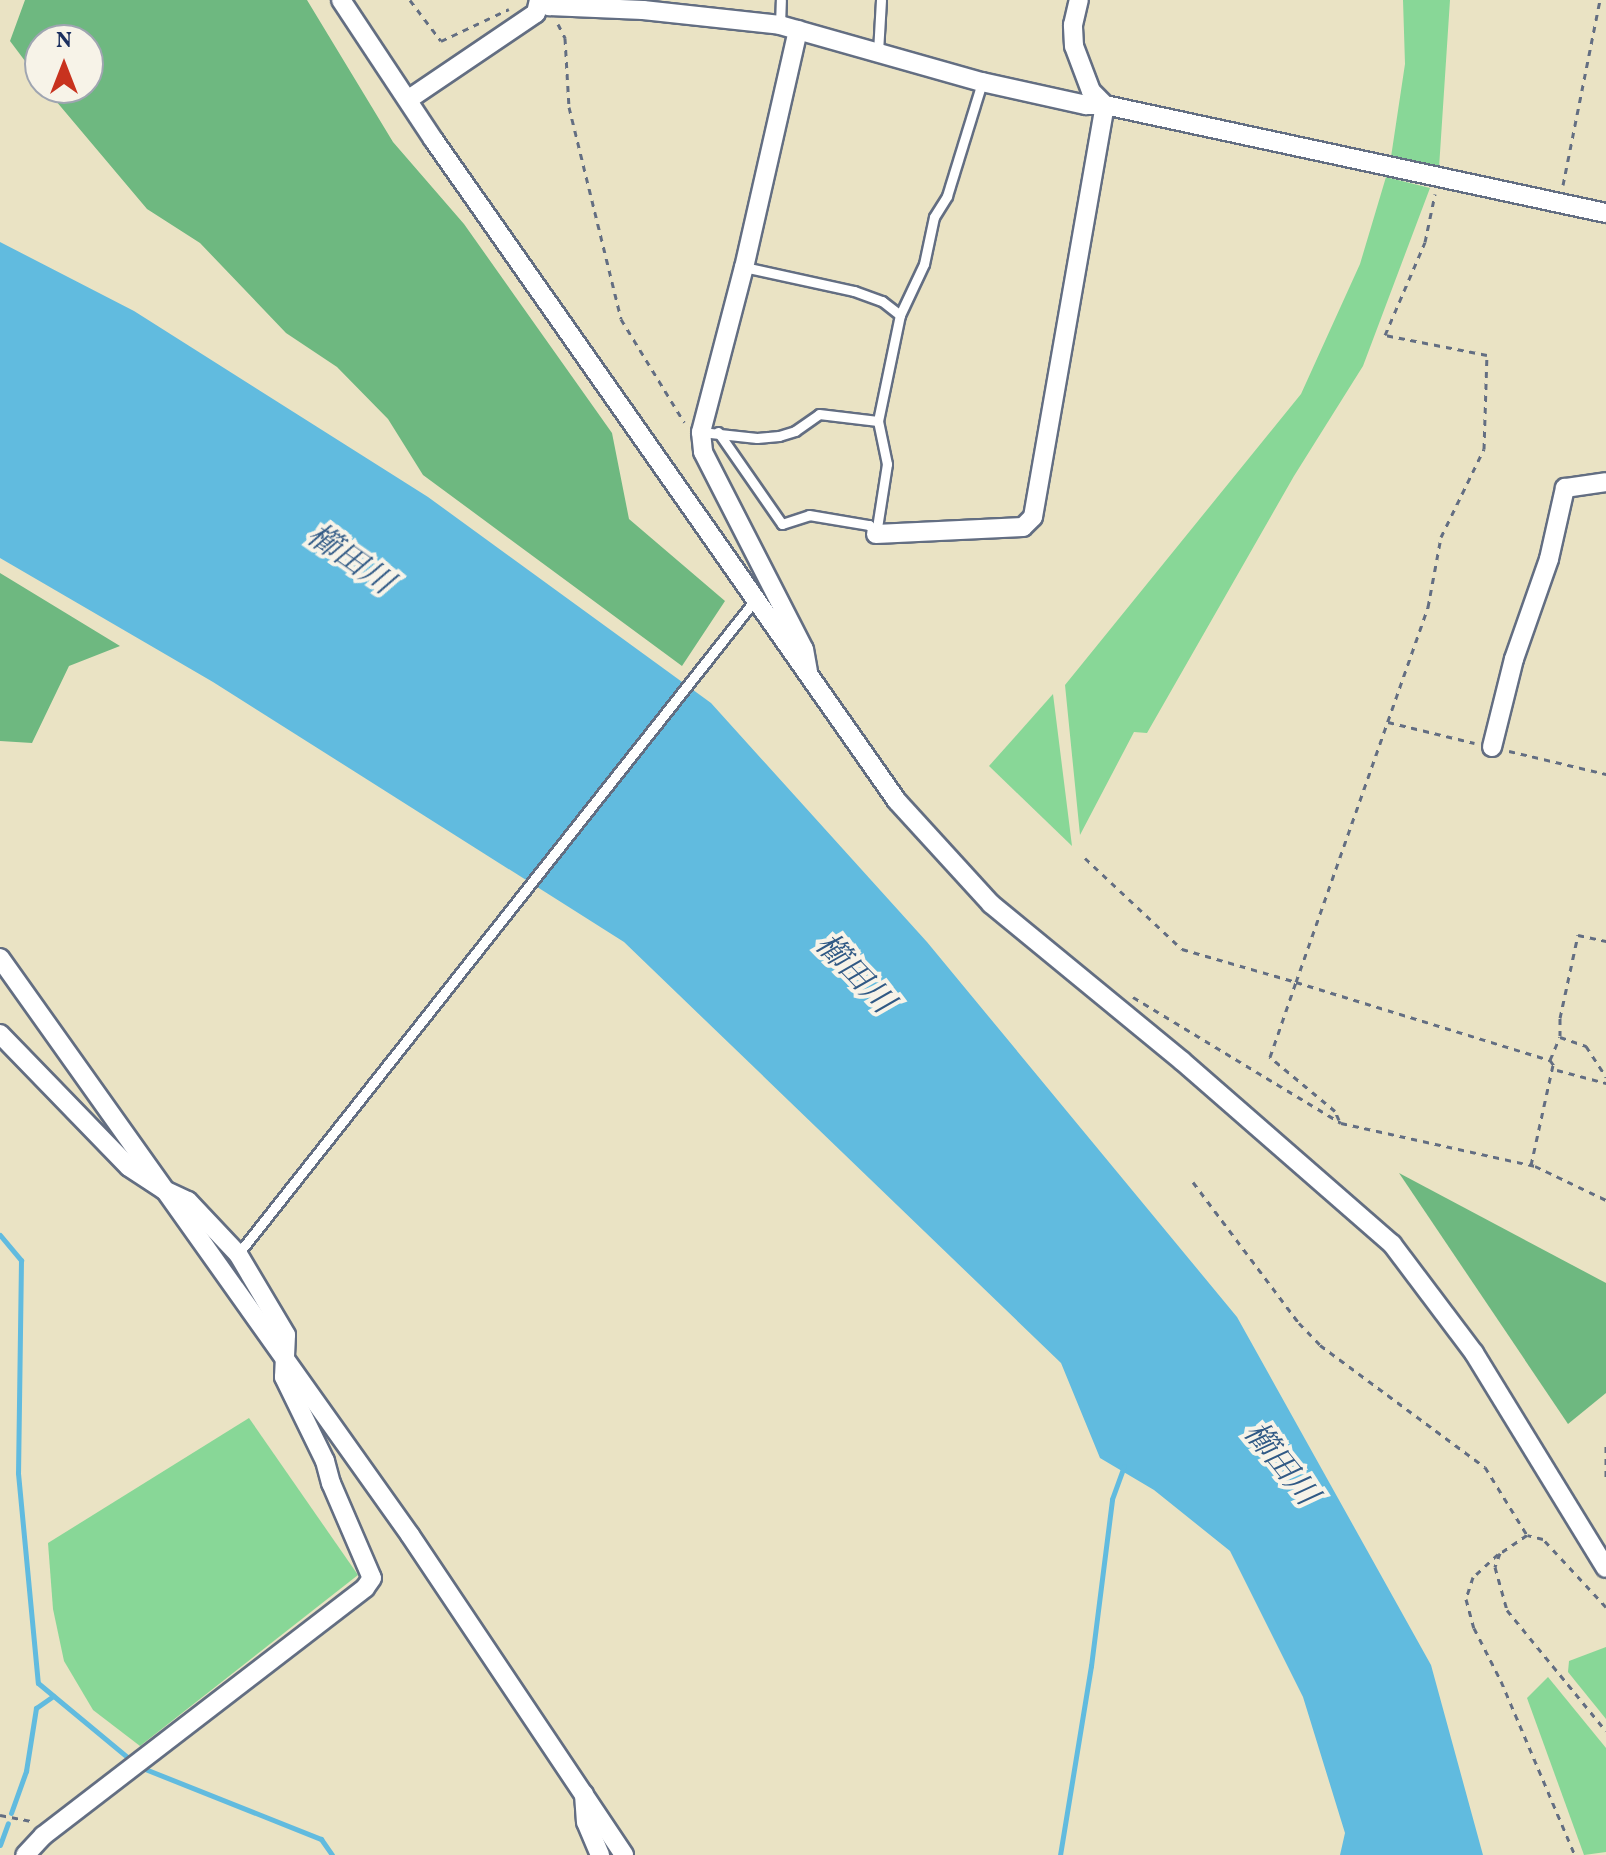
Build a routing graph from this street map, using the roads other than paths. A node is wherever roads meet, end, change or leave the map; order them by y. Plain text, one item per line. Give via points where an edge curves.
1 (341, 0) edge
2 (781, 0) edge
3 (881, 0) edge
4 (1079, 0) edge
5 (789, 28) junction
6 (878, 52) junction
7 (982, 82) junction
8 (409, 99) junction
9 (1105, 105) junction
10 (1606, 213) edge
11 (744, 267) junction
12 (900, 315) junction
13 (878, 421) junction
14 (702, 430) junction
15 (1606, 482) edge
16 (876, 534) junction
17 (749, 608) junction
18 (810, 679) junction
19 (1492, 747) road end
20 (0, 958) edge
21 (0, 1034) edge
22 (164, 1190) junction
23 (238, 1254) junction
24 (283, 1355) junction
25 (1606, 1568) edge
26 (584, 1794) junction
27 (25, 1855) edge
28 (600, 1855) edge
29 (624, 1855) edge

1 - 8 street
2 - 5 lane
3 - 6 lane
4 - 9 street via 1074,46 1091,91
5 - 6 street
5 - 8 street via 655,11 549,6 539,0 536,13
5 - 11 street
6 - 7 street
7 - 9 street
7 - 12 lane via 947,196 934,217 924,264
8 - 17 street
9 - 10 street
9 - 16 street via 1033,517 1023,527
11 - 12 lane via 854,291 882,301
11 - 14 street
12 - 13 lane
13 - 14 lane via 819,414 795,431 757,438
13 - 16 lane via 887,464
14 - 16 lane via 782,524 809,515 869,525
14 - 18 street via 703,452 804,649
15 - 19 street via 1565,488
17 - 18 street
17 - 23 lane
18 - 25 street via 897,801 1012,922 1392,1244 1474,1353
20 - 22 street
21 - 22 street via 129,1167
22 - 23 street via 188,1201
22 - 24 street
23 - 24 street via 286,1335
24 - 26 street
24 - 27 street via 284,1377 372,1578 56,1825
26 - 28 street via 586,1822
26 - 29 street

